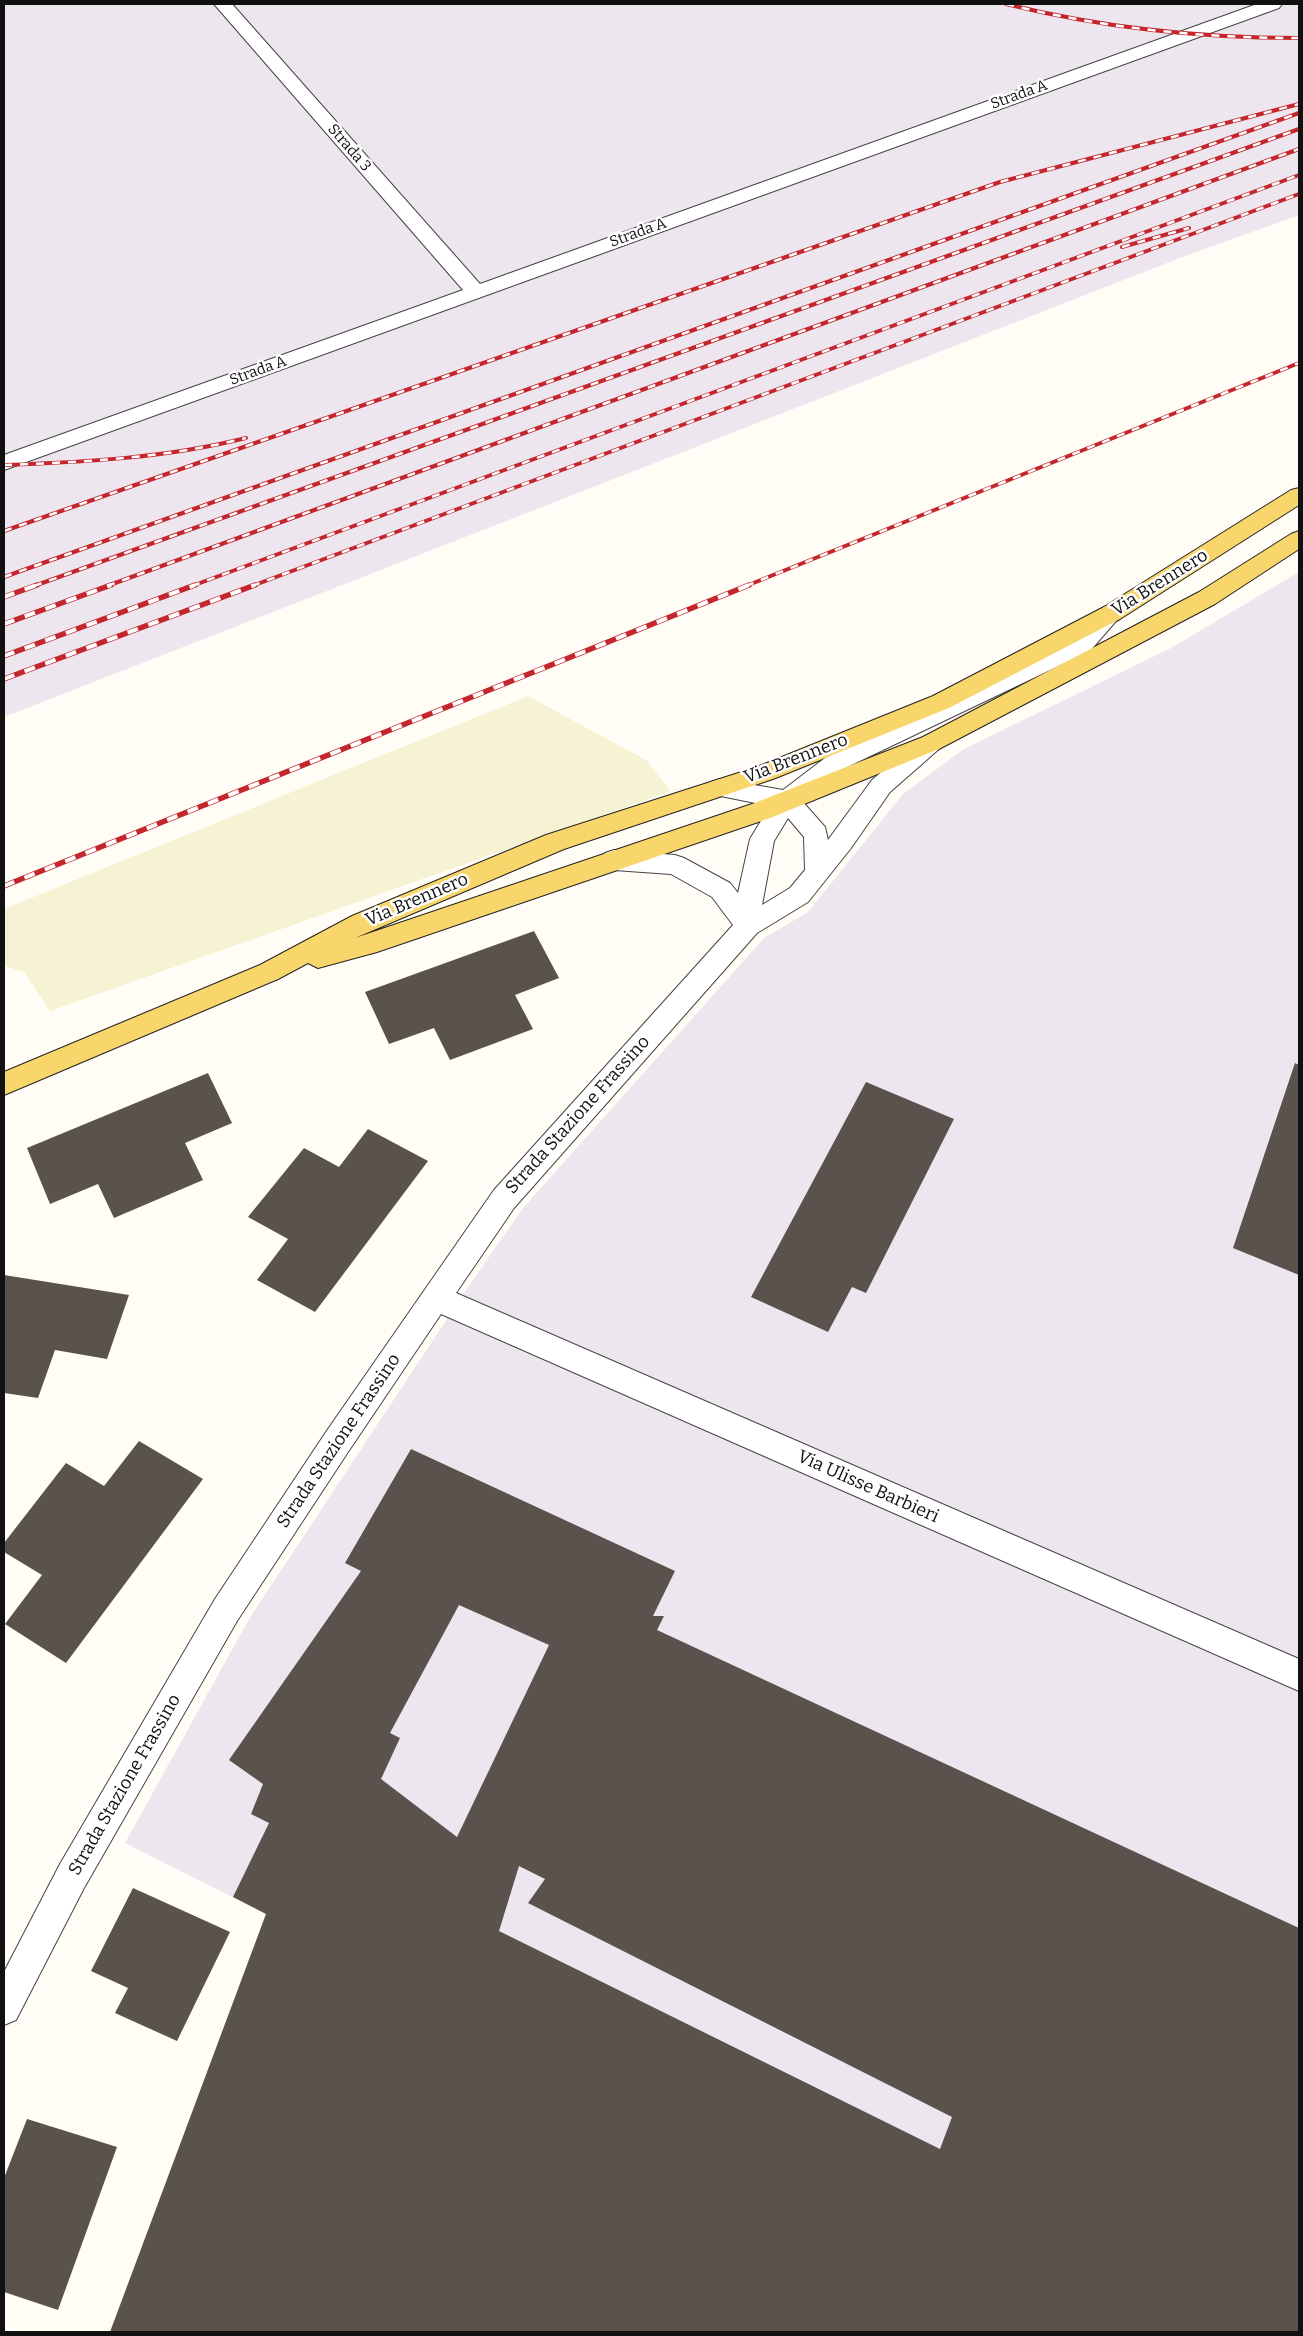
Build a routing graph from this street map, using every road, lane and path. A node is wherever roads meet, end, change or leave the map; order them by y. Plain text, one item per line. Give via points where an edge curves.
1 (223, 4) edge
2 (1273, 4) edge
3 (475, 291) junction
4 (4, 463) edge
5 (1299, 495) edge
6 (1299, 539) edge
7 (1112, 613) junction
8 (931, 743) junction
9 (720, 788) junction
10 (787, 800) junction
11 (614, 860) junction
12 (818, 872) junction
13 (748, 926) junction
14 (269, 972) junction
15 (4, 1084) edge
16 (436, 1298) junction
17 (1299, 1675) edge
18 (4, 2008) edge

1 - 3 street, Strada 3
2 - 3 street, Strada A
3 - 4 street, Strada A
5 - 7 main road, Via Brennero
6 - 8 main road, Via Brennero via 1207,598
7 - 9 main road, Via Brennero via 941,702
7 - 10 street via 1082,644 833,764
8 - 10 main road, Via Brennero
8 - 12 street, Strada Stazione Frassino via 881,786
9 - 10 street
9 - 14 main road, Via Brennero via 555,842 361,923
10 - 11 main road, Via Brennero
10 - 12 street via 816,834
10 - 13 street via 762,839 750,894
11 - 13 street via 676,865 721,890
11 - 14 main road, Via Brennero via 368,945
12 - 13 street, Strada Stazione Frassino via 799,895
13 - 16 street, Strada Stazione Frassino via 504,1199
14 - 15 main road, Via Brennero
16 - 17 street, Via Ulisse Barbieri
16 - 18 street, Strada Stazione Frassino via 226,1610 72,1876

